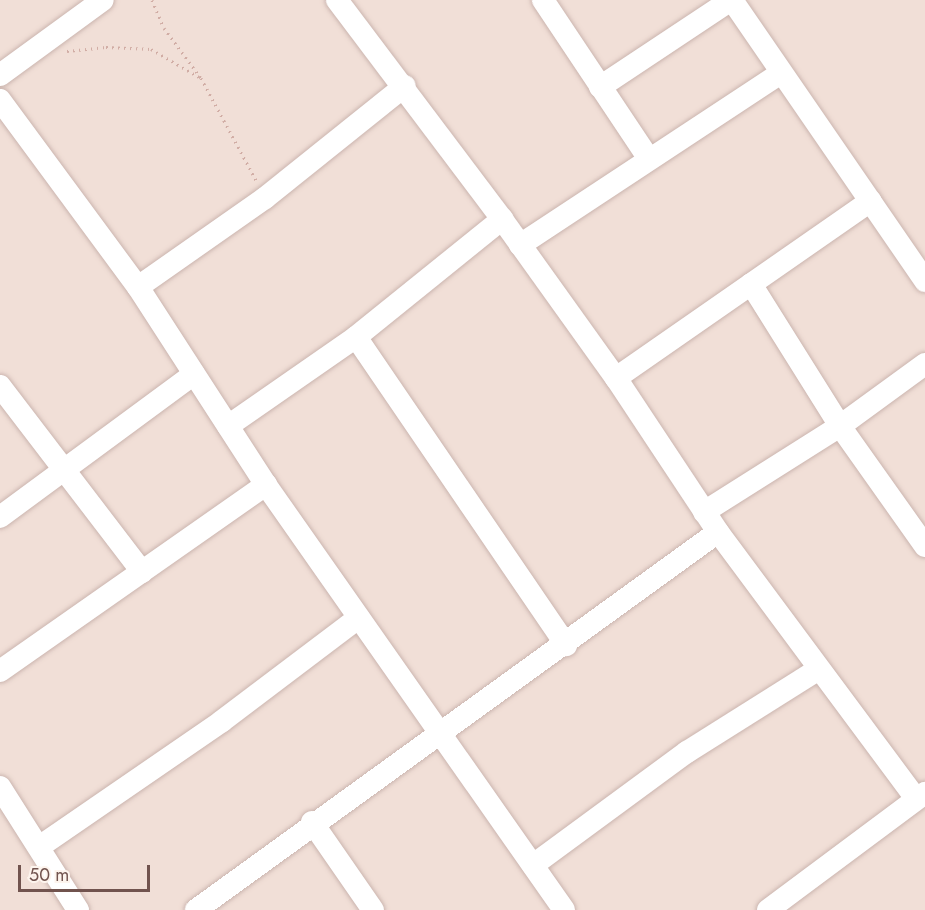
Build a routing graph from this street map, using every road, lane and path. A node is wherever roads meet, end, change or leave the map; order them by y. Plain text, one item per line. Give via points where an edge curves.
1 (103, 0) edge
2 (152, 0) edge
3 (337, 0) edge
4 (543, 0) edge
5 (731, 0) edge
6 (61, 52) dead end
7 (779, 74) junction
8 (0, 75) edge
9 (201, 78) junction
10 (405, 86) junction
11 (600, 87) junction
12 (0, 100) edge
13 (649, 159) junction
14 (265, 198) junction
15 (871, 201) junction
16 (502, 219) junction
17 (520, 246) junction
18 (925, 281) edge
19 (751, 284) junction
20 (138, 287) junction
21 (356, 337) junction
22 (925, 364) edge
23 (194, 374) junction
24 (616, 378) junction
25 (0, 387) edge
26 (228, 426) junction
27 (840, 426) junction
28 (63, 473) junction
29 (266, 485) junction
30 (704, 512) junction
31 (0, 517) edge
32 (718, 532) junction
33 (925, 546) edge
34 (142, 572) junction
35 (358, 618) junction
36 (566, 645) junction
37 (817, 670) junction
38 (0, 671) edge
39 (441, 736) junction
40 (0, 787) edge
41 (920, 796) edge
42 (312, 822) junction
43 (39, 847) junction
44 (533, 865) junction
45 (78, 910) edge
46 (196, 910) edge
47 (373, 910) edge
48 (564, 910) edge
49 (768, 910) edge

1 - 8 street
2 - 9 path via 164,28
3 - 10 street
4 - 11 street
5 - 7 street
5 - 11 street
6 - 9 path via 106,47 151,49
7 - 13 street
7 - 15 street
9 - 14 path
10 - 14 street
10 - 16 street
11 - 13 street
12 - 20 street
13 - 17 street
14 - 20 street
15 - 18 street
15 - 19 street
16 - 17 street
16 - 21 street
17 - 24 street
19 - 24 street
19 - 27 street
20 - 23 street
21 - 26 street
21 - 36 street
22 - 27 street
23 - 26 street
23 - 28 street
24 - 30 street
25 - 28 street
26 - 29 street
27 - 30 street
27 - 33 street
28 - 31 street
28 - 34 street
29 - 34 street
29 - 35 street
30 - 32 street
32 - 36 street
32 - 37 street
34 - 38 street
35 - 39 street
35 - 43 street via 222,721
36 - 39 street
37 - 41 street
37 - 44 street via 687,752
39 - 42 street
39 - 44 street
40 - 43 street
41 - 49 street
42 - 46 street
42 - 47 street
43 - 45 street
44 - 48 street

